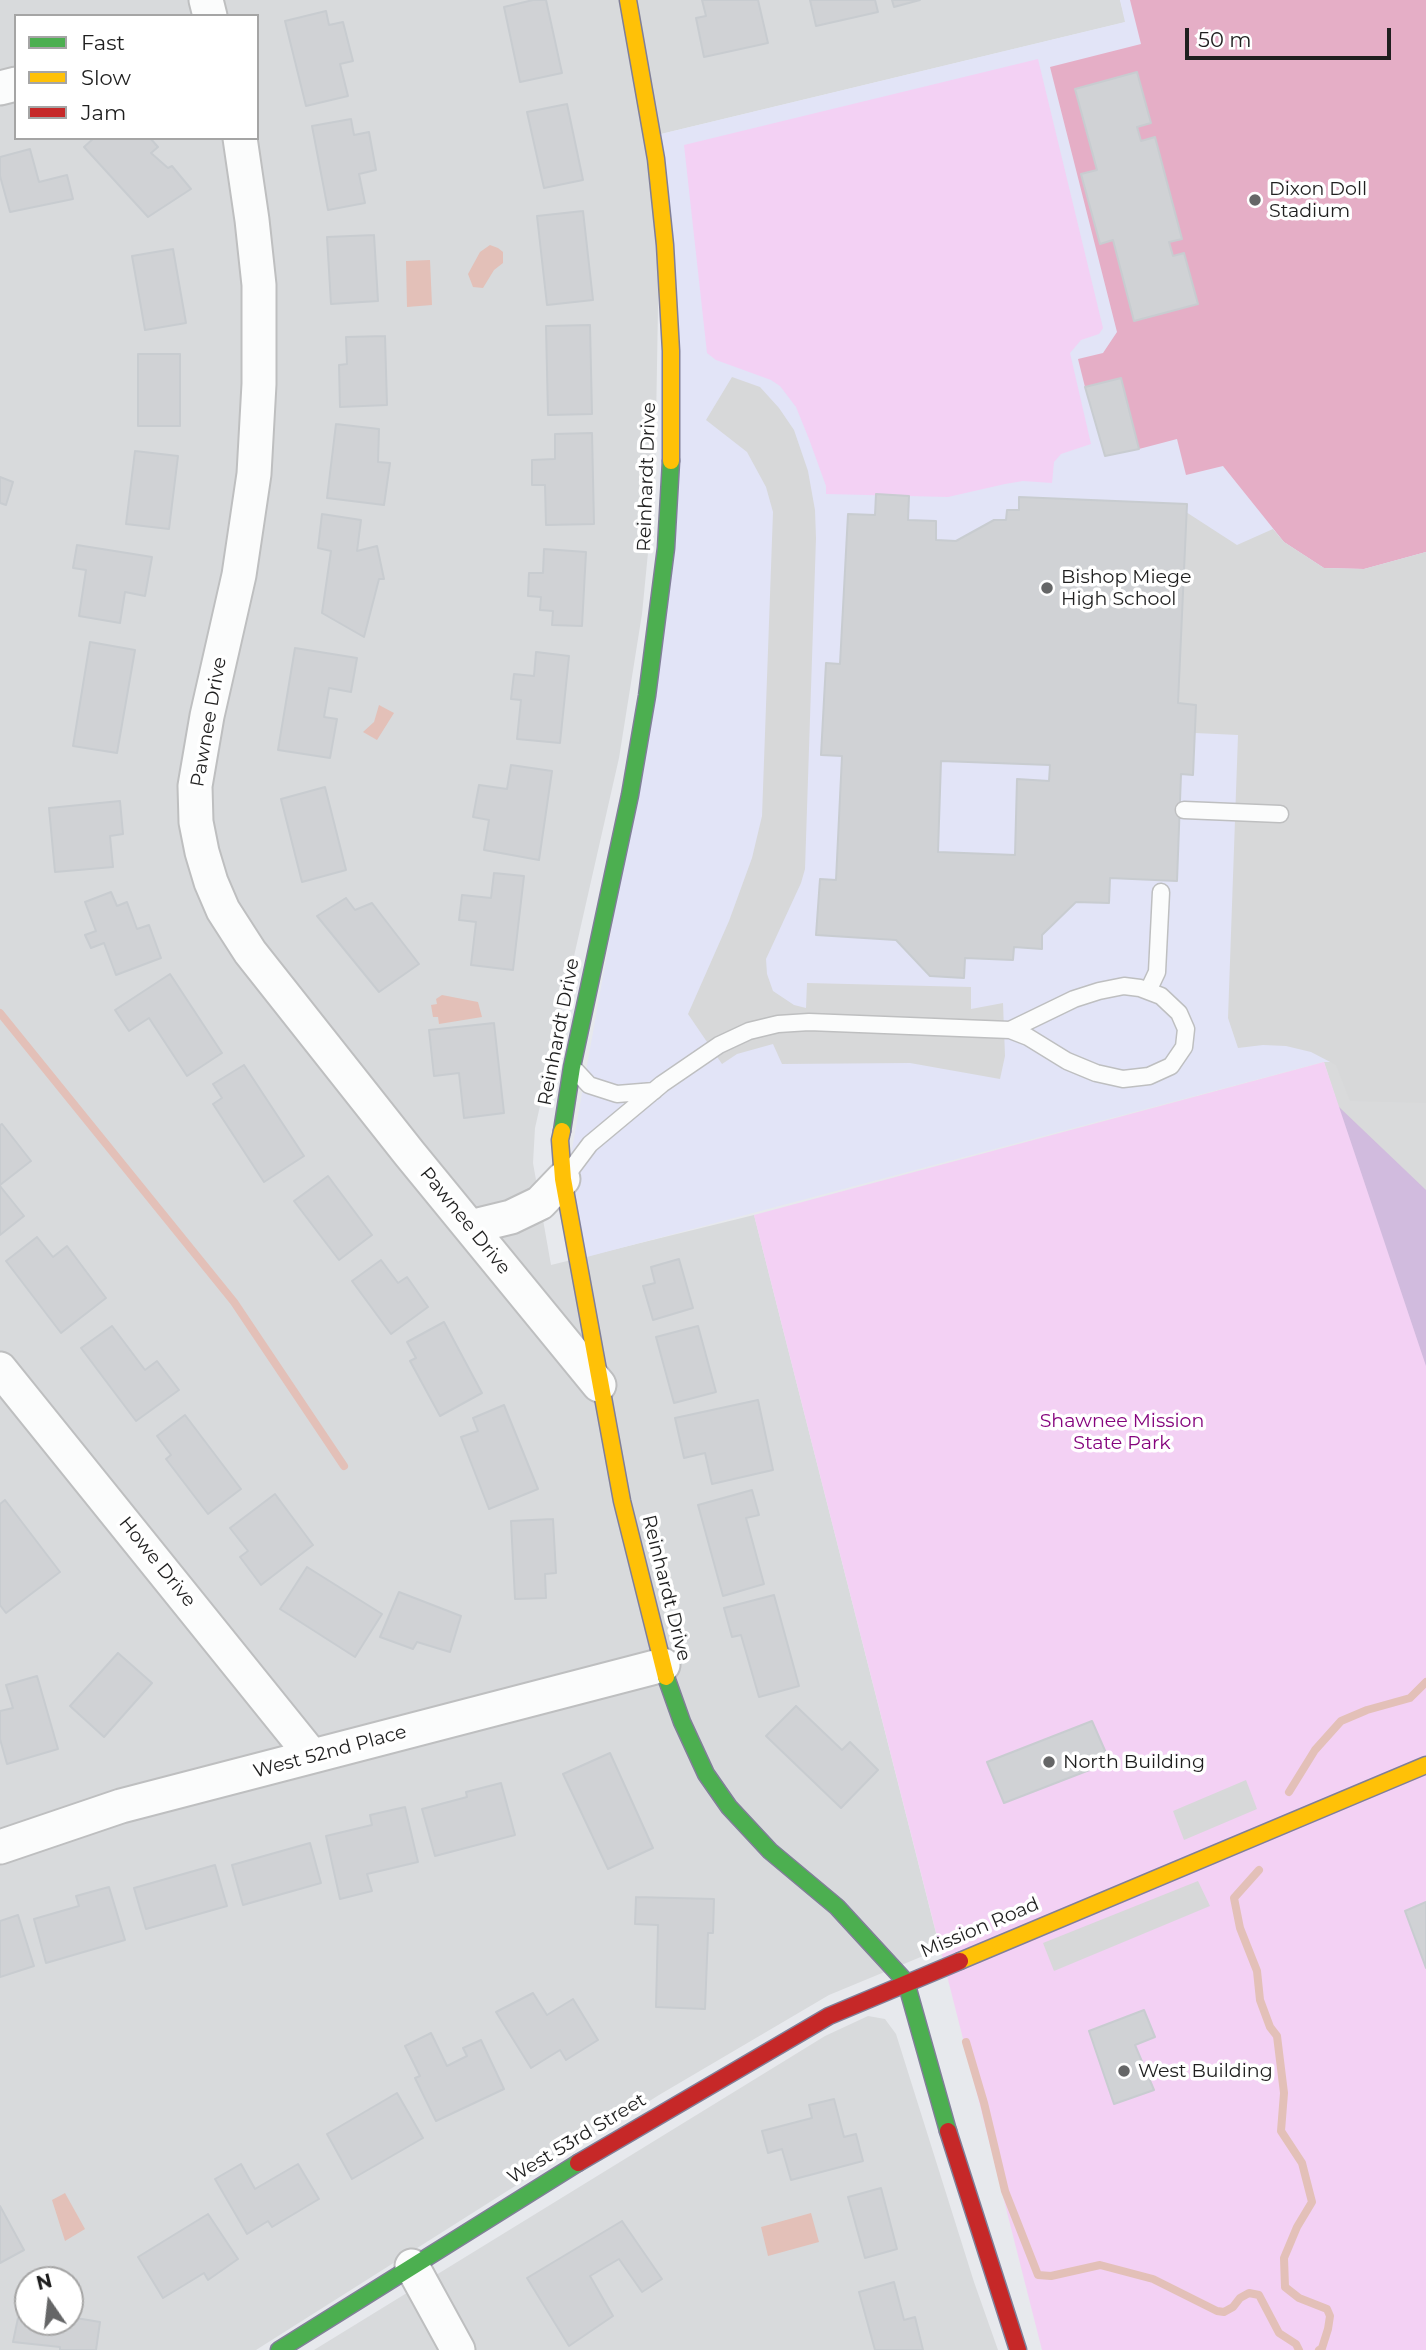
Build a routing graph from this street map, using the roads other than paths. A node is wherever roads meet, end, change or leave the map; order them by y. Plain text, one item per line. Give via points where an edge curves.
1 (628, 0) edge
2 (240, 140) edge
3 (1184, 810) dead end
4 (1280, 814) dead end
5 (1161, 892) dead end
6 (1148, 991) junction
7 (1010, 1030) junction
8 (572, 1067) junction
9 (654, 1091) junction
10 (563, 1179) junction
11 (470, 1227) junction
12 (0, 1369) edge
13 (599, 1385) junction
14 (663, 1665) junction
15 (312, 1756) junction
16 (1426, 1765) edge
17 (0, 1847) edge
18 (906, 1982) junction
19 (412, 2266) junction
20 (279, 2350) edge
21 (458, 2350) edge
22 (1018, 2350) edge

1 - 8 street, Reinhardt Drive via 656,159 665,245 671,459 666,548 648,696
2 - 11 street, Pawnee Drive via 258,285 260,384 254,474 239,575 206,716 195,786 202,852 223,910 250,952
3 - 4 lane
5 - 6 lane via 1157,972
6 - 7 lane via 1124,986 1099,991
6 - 7 lane via 1179,1013 1186,1029 1184,1047 1171,1066 1149,1076 1123,1079 1096,1073
7 - 9 lane via 778,1024 719,1045
8 - 9 lane via 589,1085 617,1094
8 - 10 street, Reinhardt Drive via 560,1140
9 - 10 lane via 590,1144
10 - 11 street via 540,1203
10 - 13 street, Reinhardt Drive
11 - 13 street, Pawnee Drive
12 - 15 street, Howe Drive
13 - 14 street, Reinhardt Drive
14 - 15 street, West 52nd Place
14 - 18 street, Reinhardt Drive via 681,1722 706,1774 729,1807 837,1908
15 - 17 street, West 52nd Place via 121,1806
16 - 18 street, Mission Road
18 - 19 street, West 53rd Street via 800,2031
18 - 22 street, Mission Road via 958,2165
19 - 20 street, West 53rd Street
19 - 21 street

